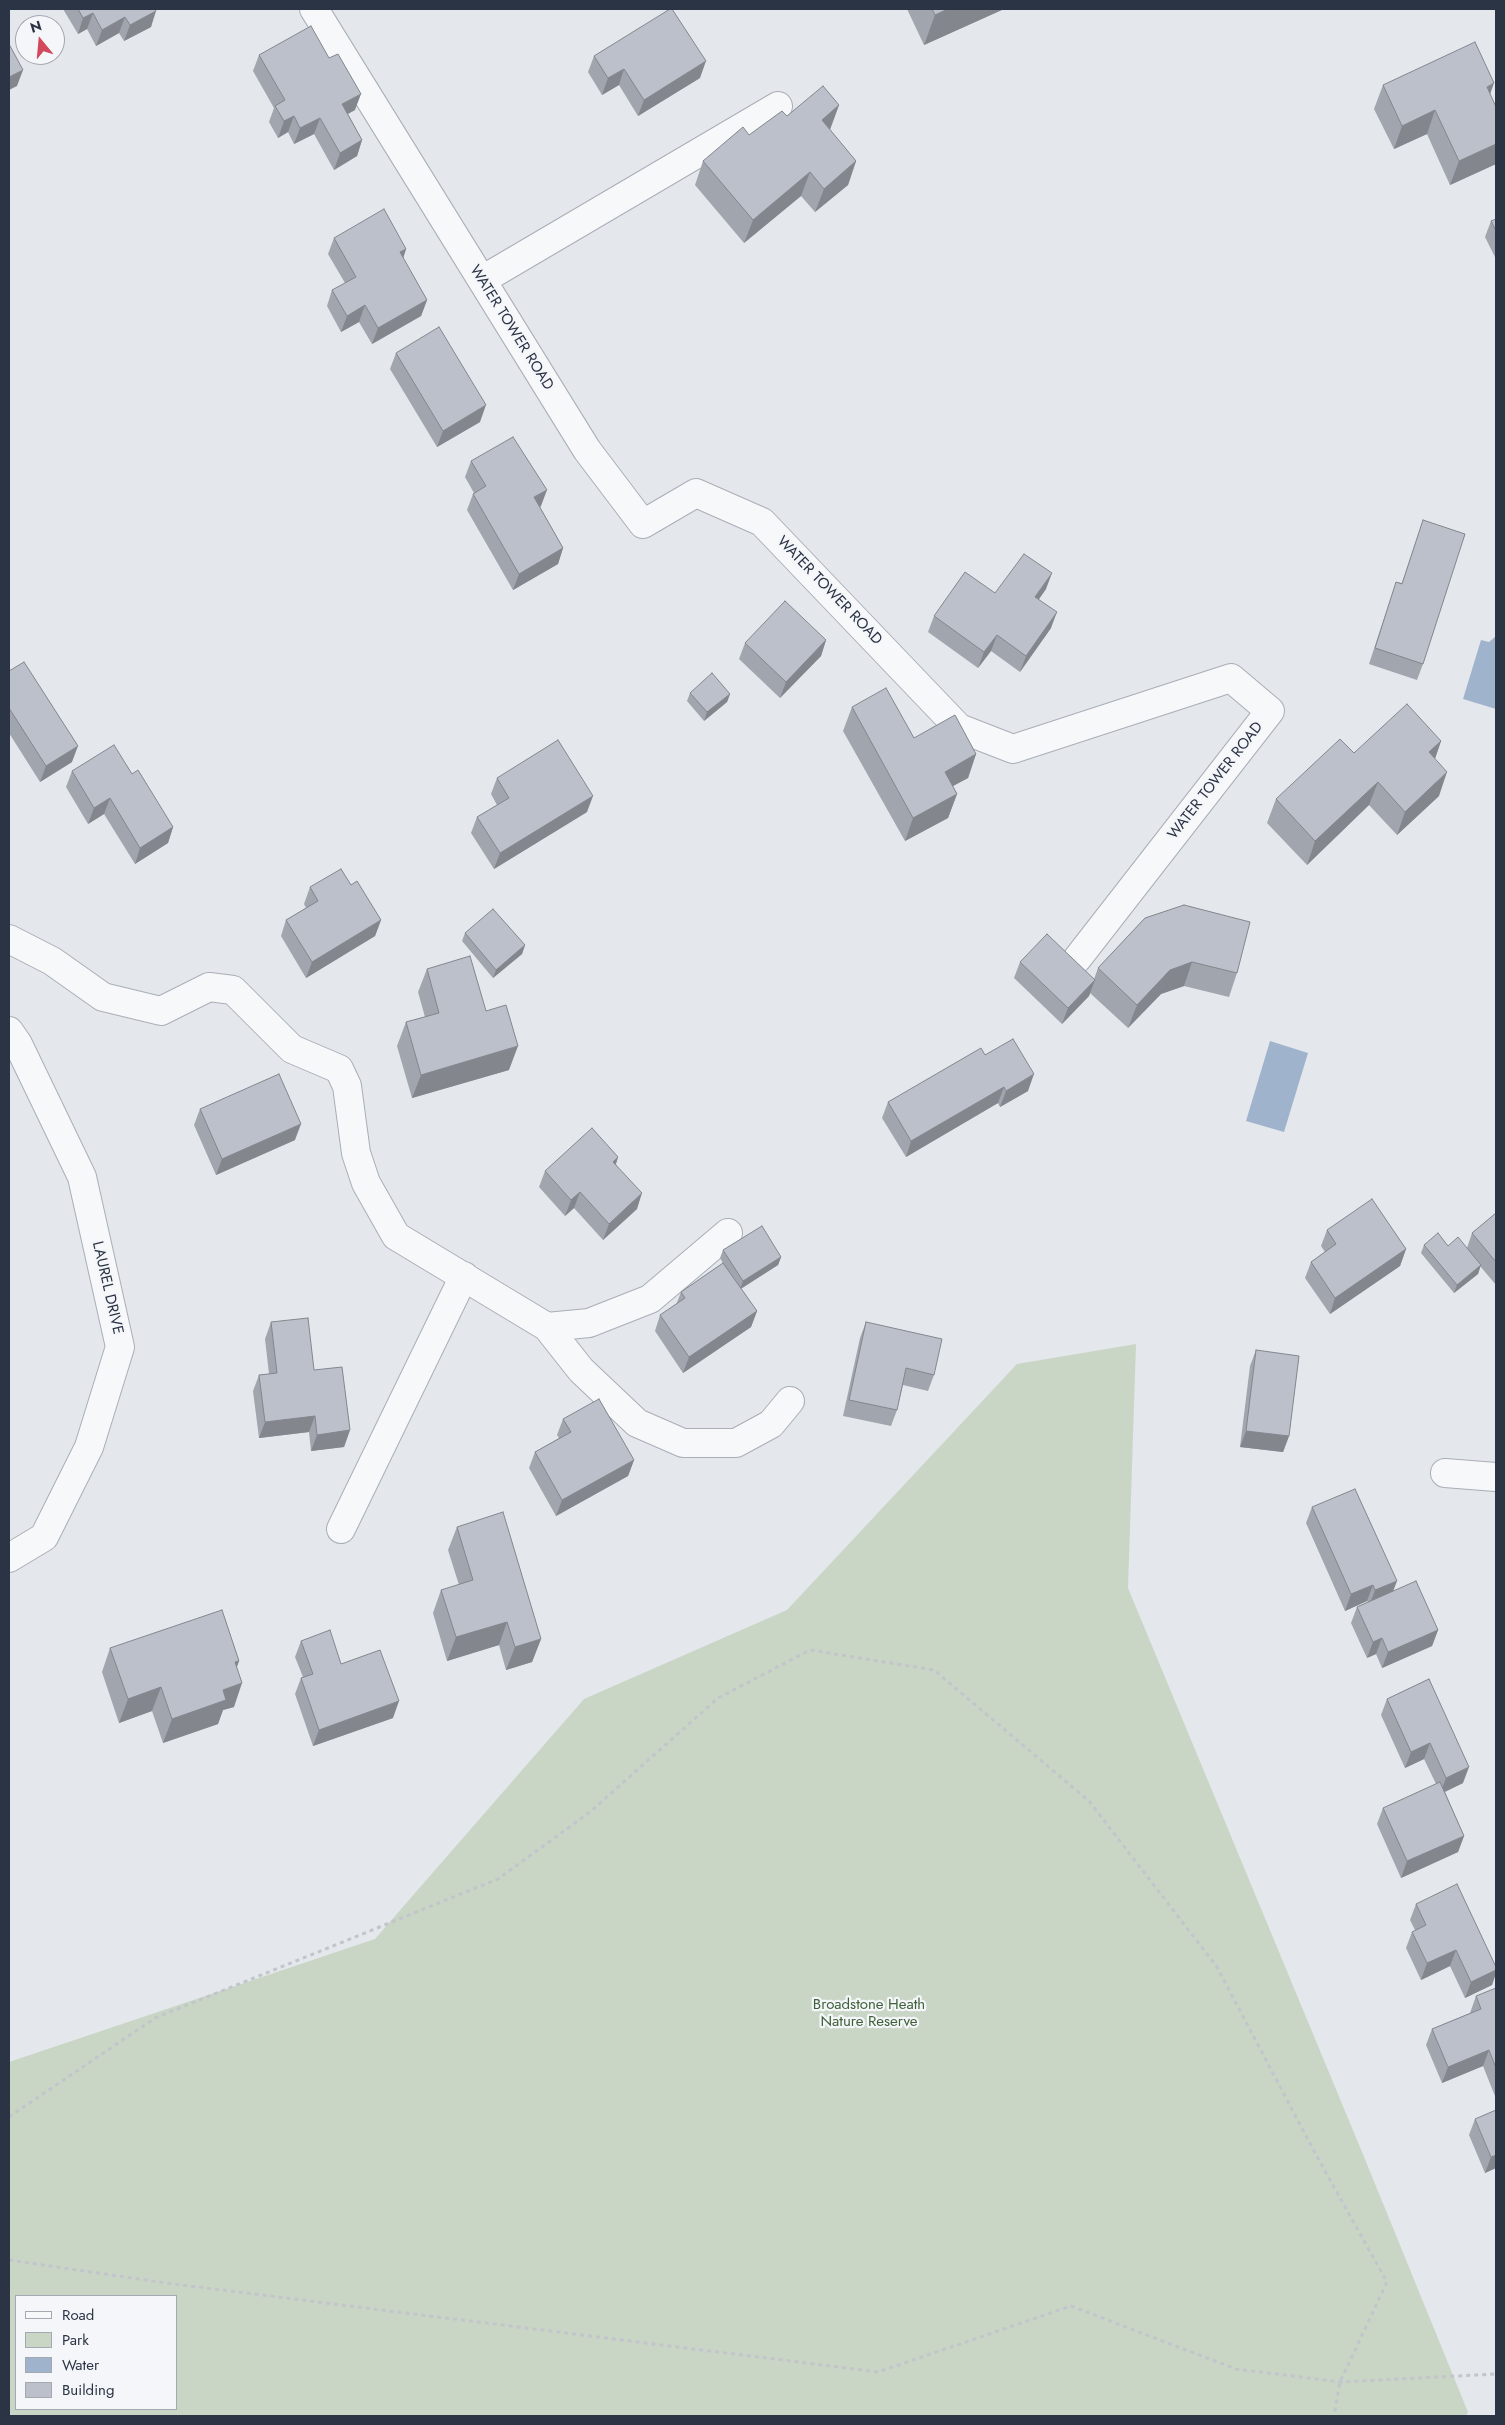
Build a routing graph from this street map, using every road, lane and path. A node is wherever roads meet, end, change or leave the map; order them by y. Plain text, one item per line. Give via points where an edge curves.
1 (314, 9) edge
2 (778, 106) dead end
3 (482, 280) junction
4 (9, 940) edge
5 (1078, 959) dead end
6 (9, 1031) edge
7 (728, 1233) dead end
8 (464, 1276) junction
9 (547, 1327) junction
10 (790, 1401) dead end
11 (1445, 1473) dead end
12 (1496, 1477) edge
13 (341, 1529) dead end
14 (9, 1558) edge
15 (9, 2117) edge
16 (9, 2260) edge
17 (1496, 2374) edge
18 (1340, 2382) junction
19 (1334, 2416) edge

1 - 3 street, WATER TOWER ROAD
2 - 3 street
3 - 5 street, WATER TOWER ROAD via 587,450 643,524 696,493 762,522 959,728 1013,749 1231,678 1270,711
4 - 8 street via 52,961 103,997 160,1011 208,988 234,990 292,1049 338,1069 348,1086 356,1153 366,1183 396,1236
6 - 14 street, LAUREL DRIVE via 82,1177 120,1347 89,1447 44,1537
7 - 9 street via 650,1300 589,1323
8 - 9 street
8 - 13 street
9 - 10 street via 582,1370 637,1423 682,1443 736,1443 771,1424
11 - 12 street
15 - 18 path via 154,2018 498,1880 590,1812 718,1698 810,1650 934,1670 1089,1801 1217,1967 1387,2282
16 - 18 path via 166,2283 878,2372 1071,2306 1236,2369
17 - 18 path
18 - 19 path

